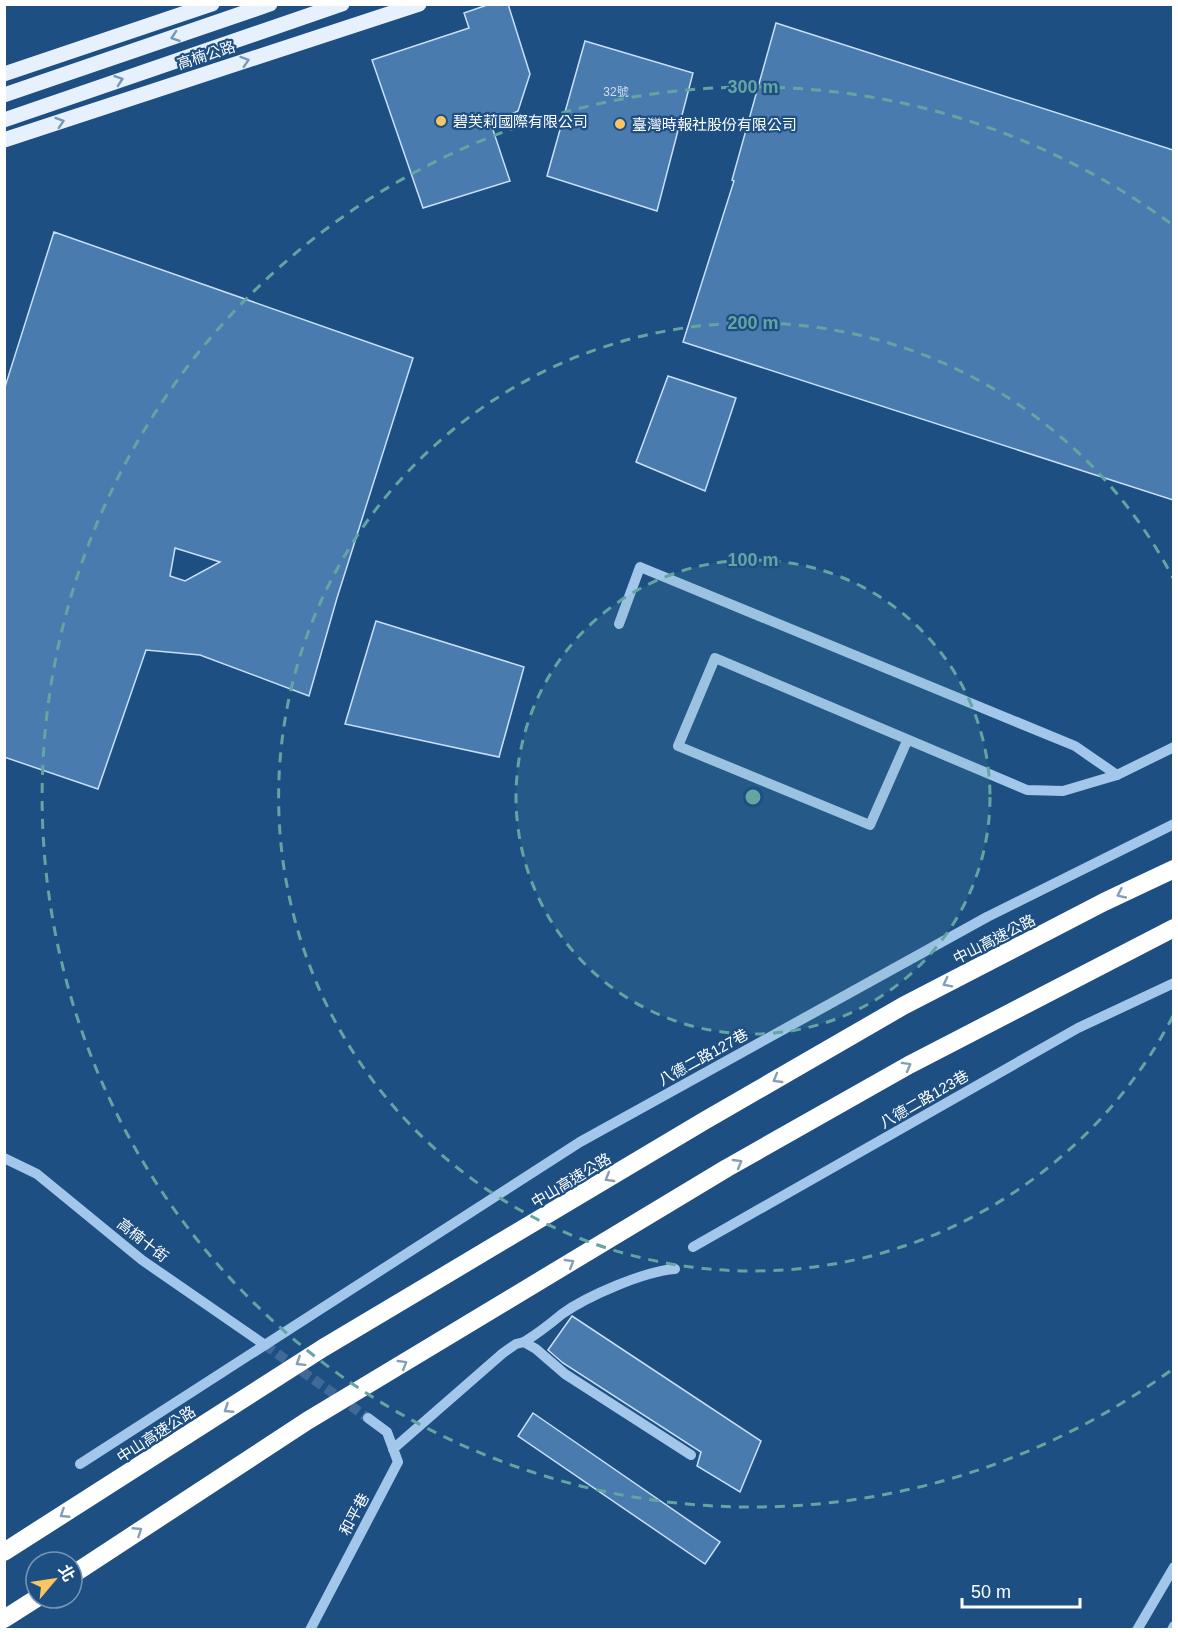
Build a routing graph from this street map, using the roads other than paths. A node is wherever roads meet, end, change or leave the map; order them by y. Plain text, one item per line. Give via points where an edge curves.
1 (212, 4) edge
2 (270, 4) edge
3 (342, 4) edge
4 (419, 4) edge
5 (4, 74) edge
6 (4, 95) edge
7 (4, 120) edge
8 (4, 140) edge
9 (619, 624) dead end
10 (908, 741) junction
11 (1173, 747) edge
12 (1117, 775) junction
13 (1173, 824) edge
14 (1173, 869) edge
15 (1173, 928) edge
16 (1173, 983) edge
17 (4, 1158) edge
18 (693, 1247) dead end
19 (675, 1269) dead end
20 (524, 1342) junction
21 (265, 1345) junction
22 (368, 1418) tunnel mouth
23 (393, 1449) junction
24 (691, 1455) dead end
25 (80, 1464) dead end
26 (4, 1552) edge
27 (84, 1567) edge
28 (1173, 1567) edge
29 (24, 1606) edge
30 (4, 1619) edge
31 (310, 1629) edge
32 (1137, 1629) edge

1 - 5 main road
2 -> 6 main road, 高楠公路
7 -> 3 main road, 高楠公路
8 -> 4 main road, 高楠公路
9 - 12 street via 640,567 1075,746
10 - 10 street via 715,658 678,746 870,825
10 - 12 street via 1027,790 1063,791
11 - 12 street
13 - 21 street, 八德二路127巷 via 987,917 580,1142
14 -> 26 highway, 中山高速公路 via 903,1006 694,1128 323,1348
27 -> 15 highway via 307,1421 727,1168 909,1065
16 - 18 street, 八德二路123巷 via 1078,1028
17 - 21 street, 高楠十街 via 38,1174 142,1260
19 - 20 street via 626,1283 582,1304
20 - 23 street via 503,1353
20 - 24 street via 565,1374
21 - 25 street, 八德二路127巷
22 - 23 street via 387,1432
23 - 31 street, 和平巷 via 398,1462
28 - 32 street
29 - 30 highway

